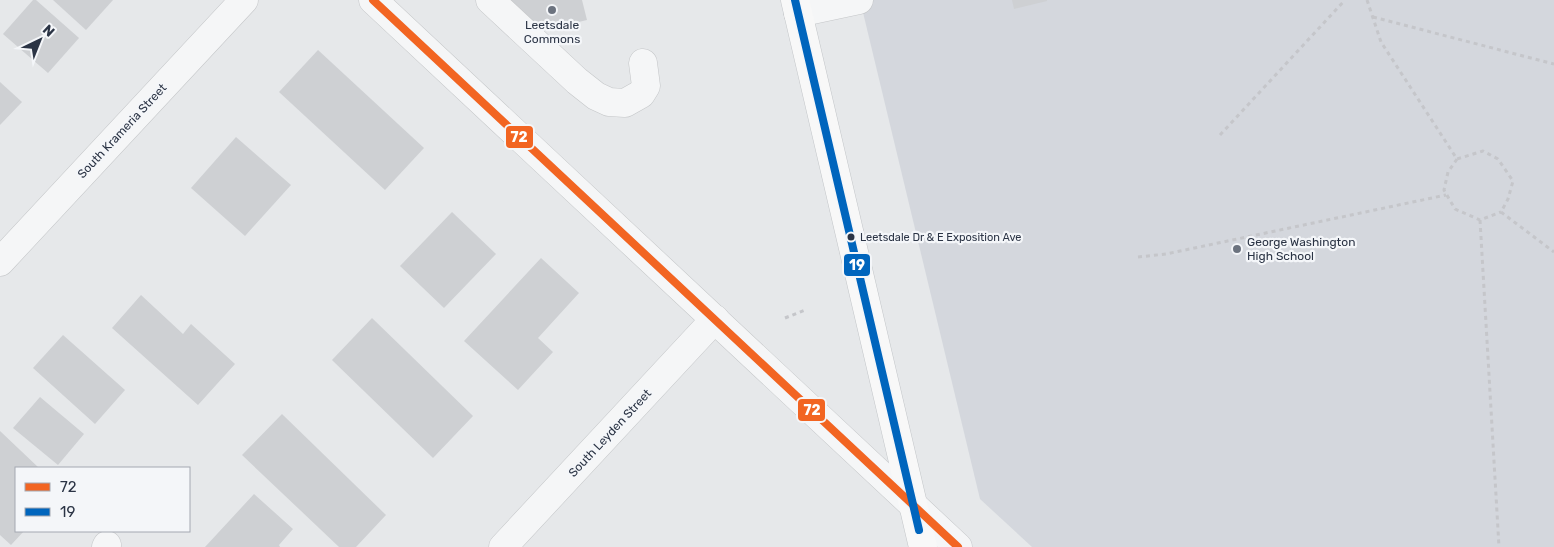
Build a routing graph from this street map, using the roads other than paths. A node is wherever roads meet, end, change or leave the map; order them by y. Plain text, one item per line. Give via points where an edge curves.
1 (244, 0) edge
2 (373, 0) edge
3 (490, 0) edge
4 (859, 0) edge
5 (796, 7) edge
6 (643, 63) dead end
7 (0, 262) edge
8 (715, 319) junction
9 (914, 506) junction
10 (503, 547) edge
11 (923, 547) edge
12 (958, 547) edge

1 - 7 street, South Krameria Street
2 - 8 street
3 - 6 street via 577,82 609,102 625,103 641,94 646,86
4 - 5 street
5 - 9 main road
8 - 9 street
8 - 10 street, South Leyden Street
9 - 11 main road
9 - 12 street

